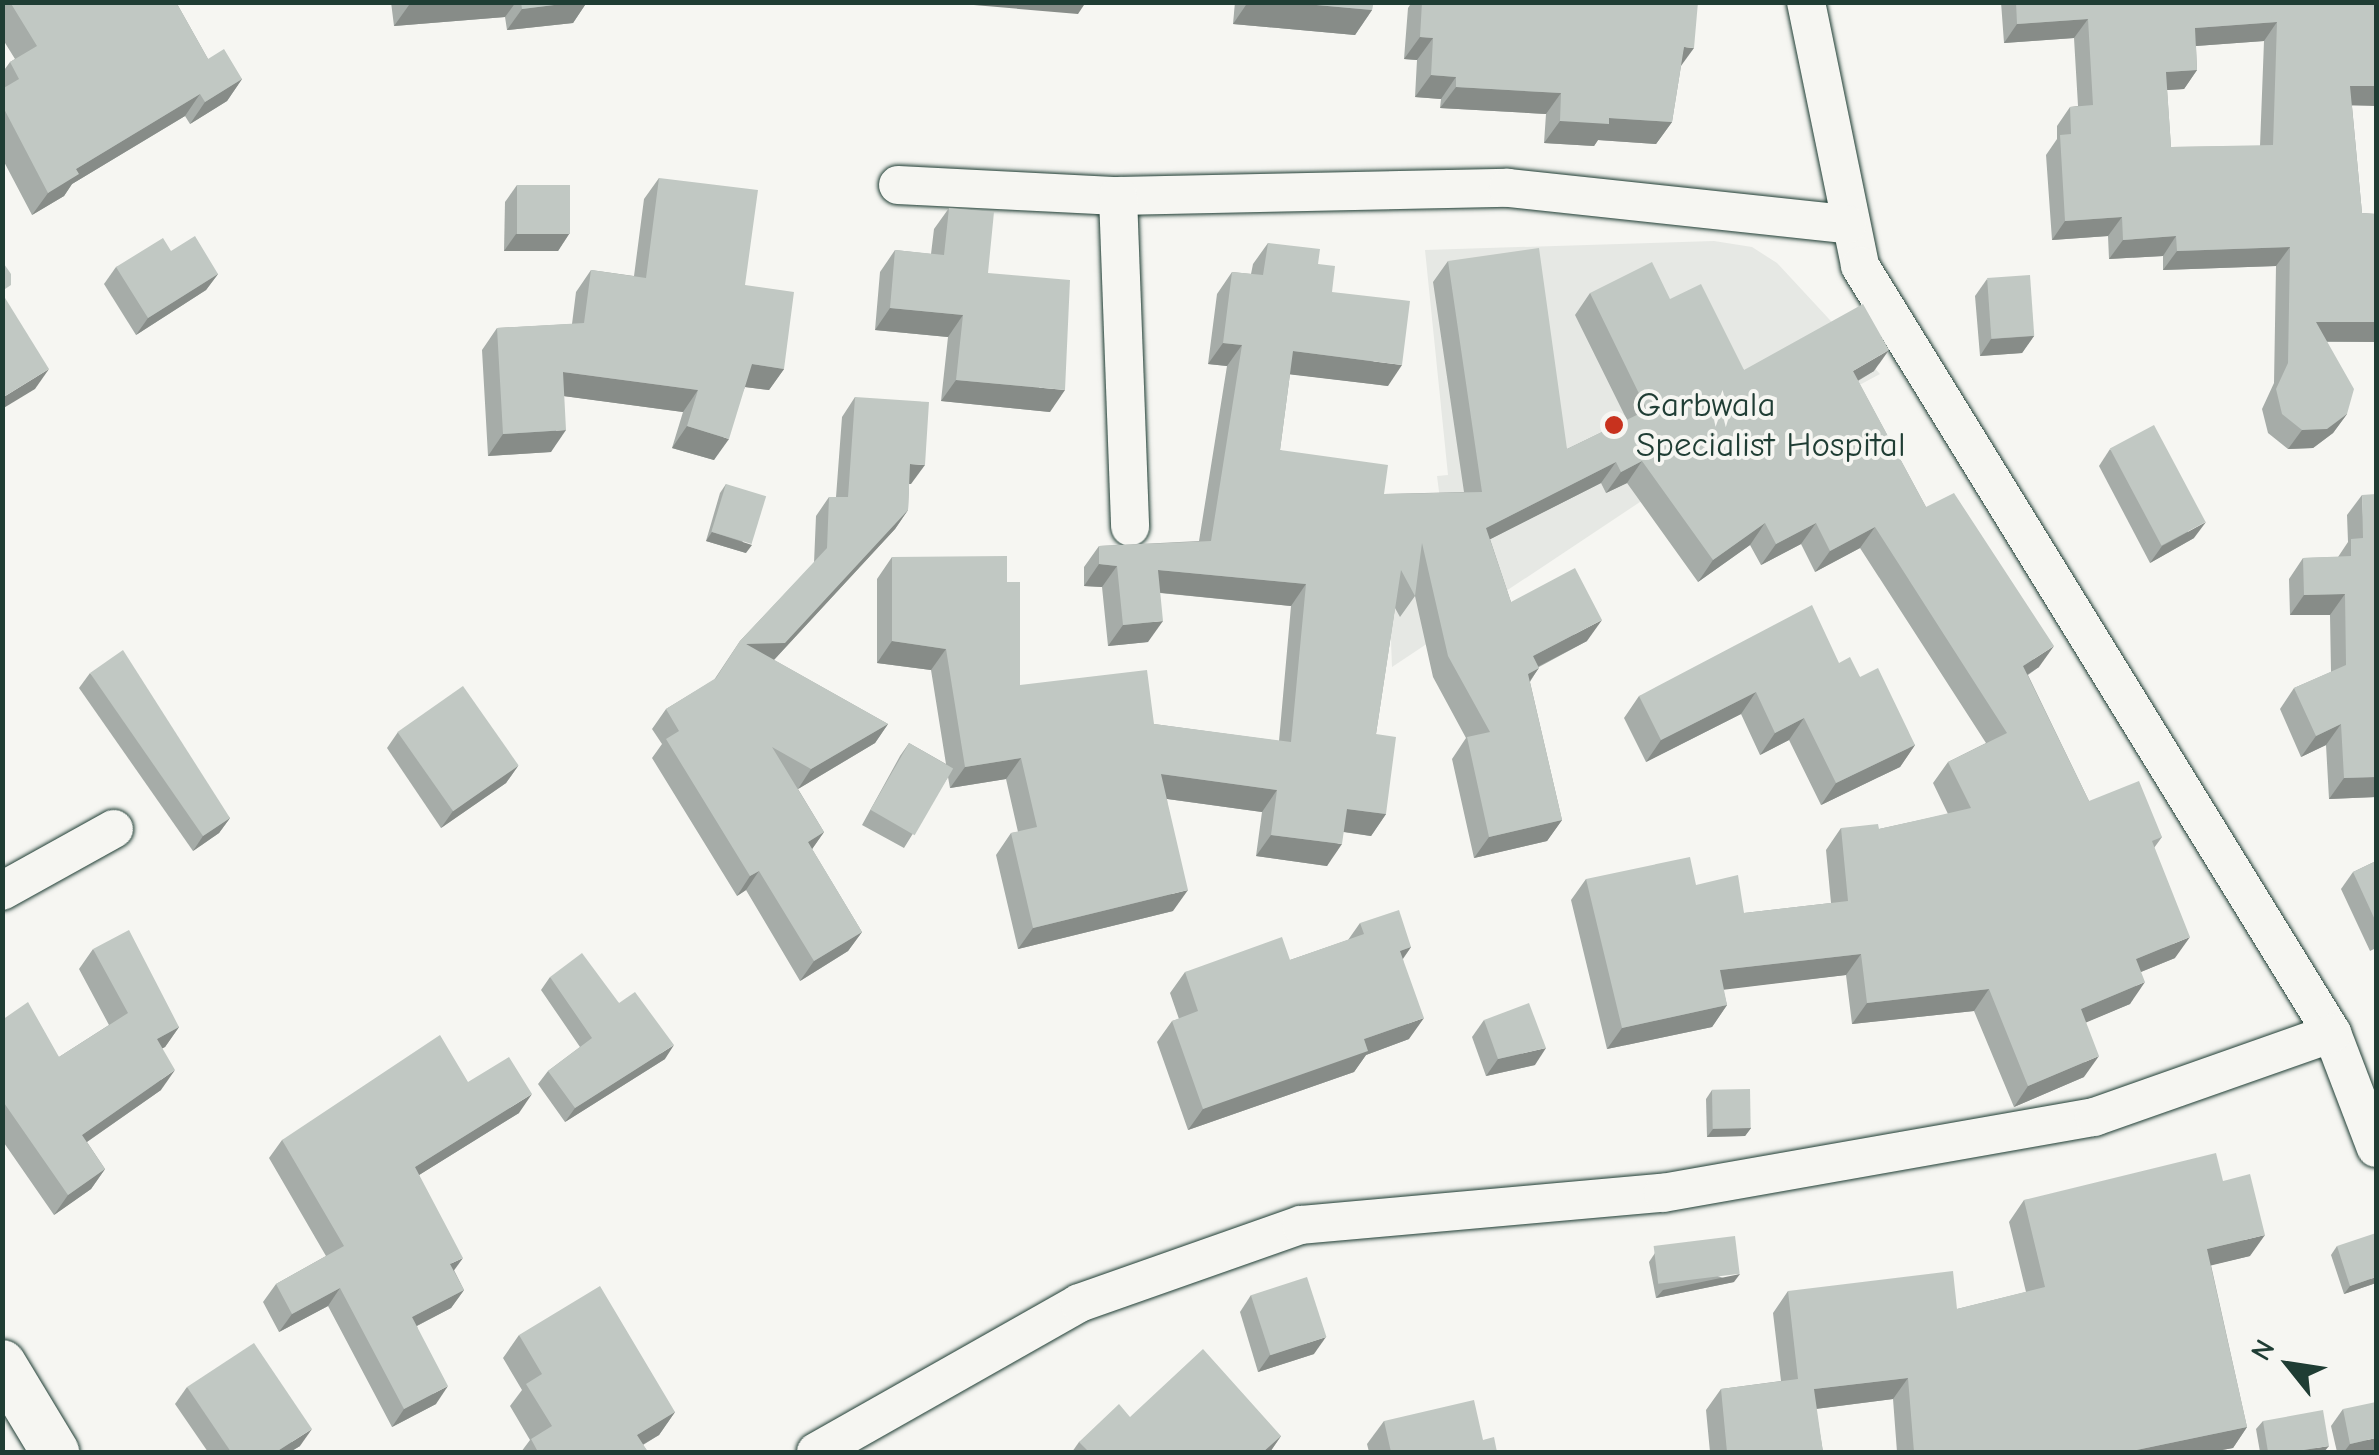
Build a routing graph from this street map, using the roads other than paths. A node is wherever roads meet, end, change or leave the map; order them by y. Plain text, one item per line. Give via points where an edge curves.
1 (1806, 2) edge
2 (898, 185) dead end
3 (1118, 196) junction
4 (1848, 224) junction
5 (1130, 527) dead end
6 (114, 829) dead end
7 (2, 891) edge
8 (2332, 1032) junction
9 (2376, 1148) edge
10 (2, 1364) edge
11 (54, 1452) edge
12 (816, 1452) edge

1 - 4 street
2 - 3 street
3 - 4 street via 1508,188
3 - 5 street
4 - 8 street via 1860,266
6 - 7 street
8 - 9 street
8 - 12 street via 2094,1117 1664,1193 1301,1225 1079,1303
10 - 11 street

